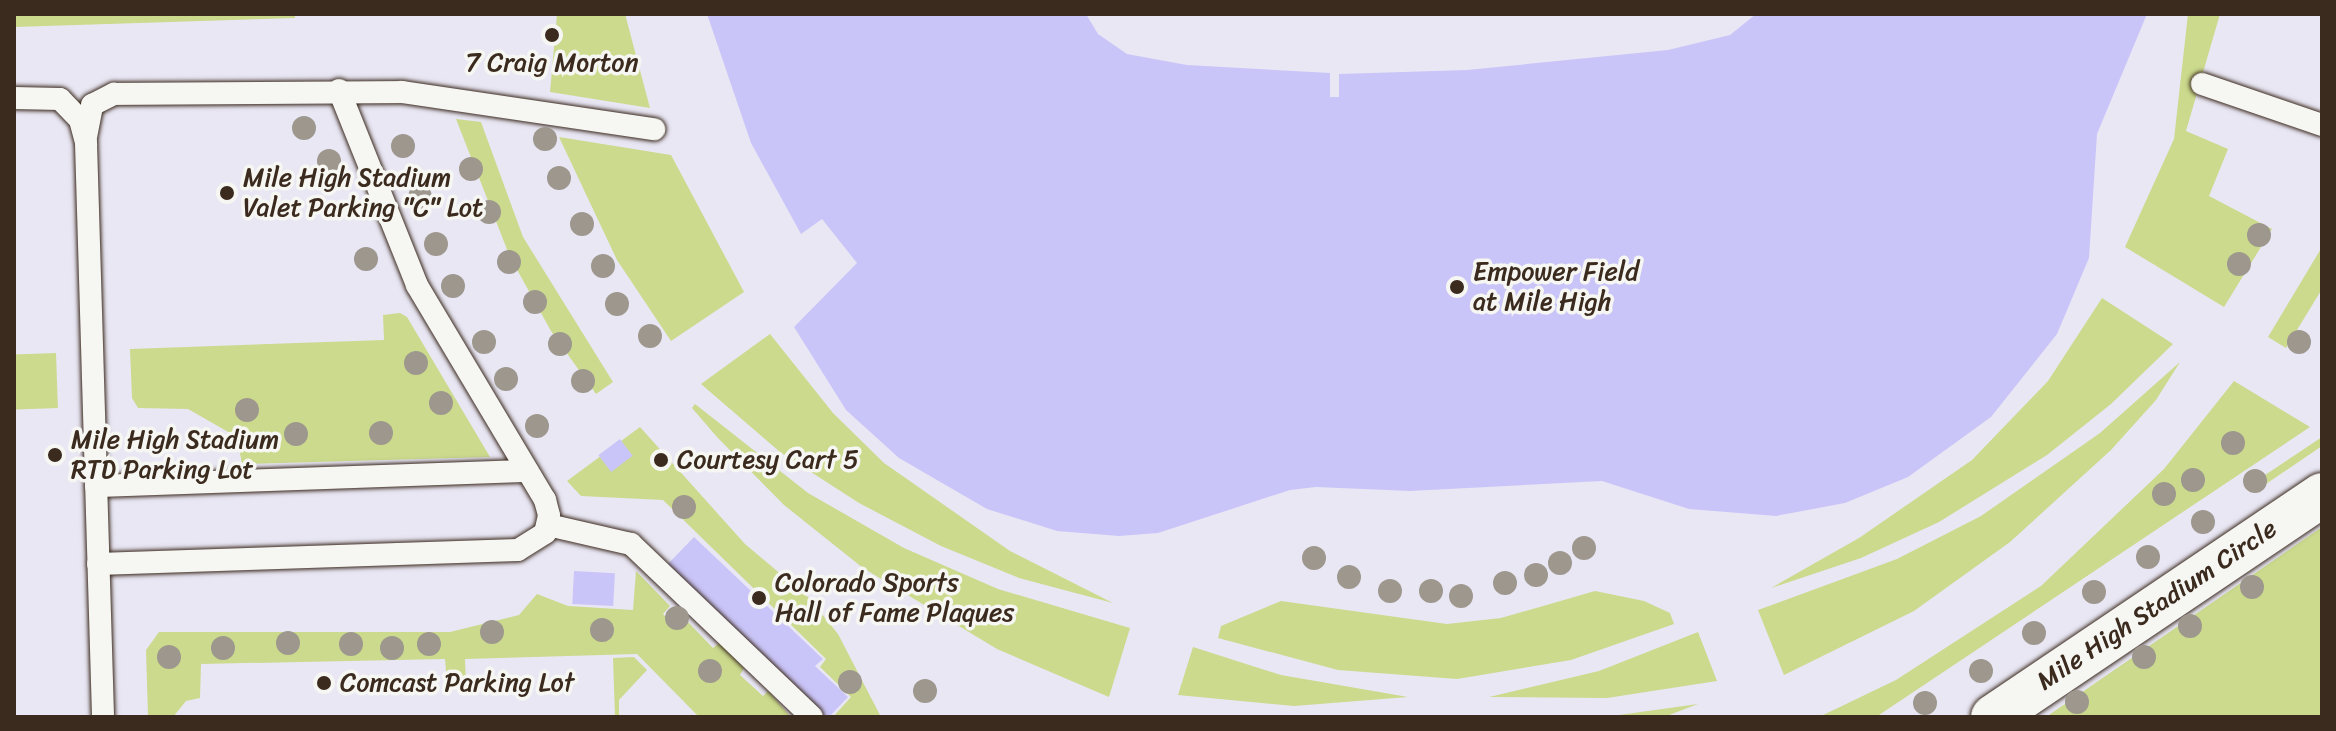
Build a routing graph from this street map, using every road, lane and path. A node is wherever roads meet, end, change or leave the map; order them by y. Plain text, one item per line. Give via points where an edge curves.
1 (2202, 84) dead end
2 (339, 90) junction
3 (14, 98) edge
4 (2322, 125) edge
5 (654, 129) dead end
6 (86, 143) junction
7 (527, 471) junction
8 (96, 486) junction
9 (2322, 495) edge
10 (548, 525) junction
11 (98, 564) junction
12 (103, 717) edge
13 (812, 717) edge
14 (1993, 717) edge

1 - 4 lane
2 - 5 lane via 402,92
2 - 6 lane via 114,94 92,105
2 - 7 lane via 417,285
3 - 6 lane via 60,99 80,120
6 - 8 lane
7 - 8 lane
7 - 10 lane via 545,500
8 - 11 lane
9 - 14 street, Mile High Stadium Circle
10 - 11 lane via 540,540 518,550
10 - 13 lane via 631,544
11 - 12 lane

